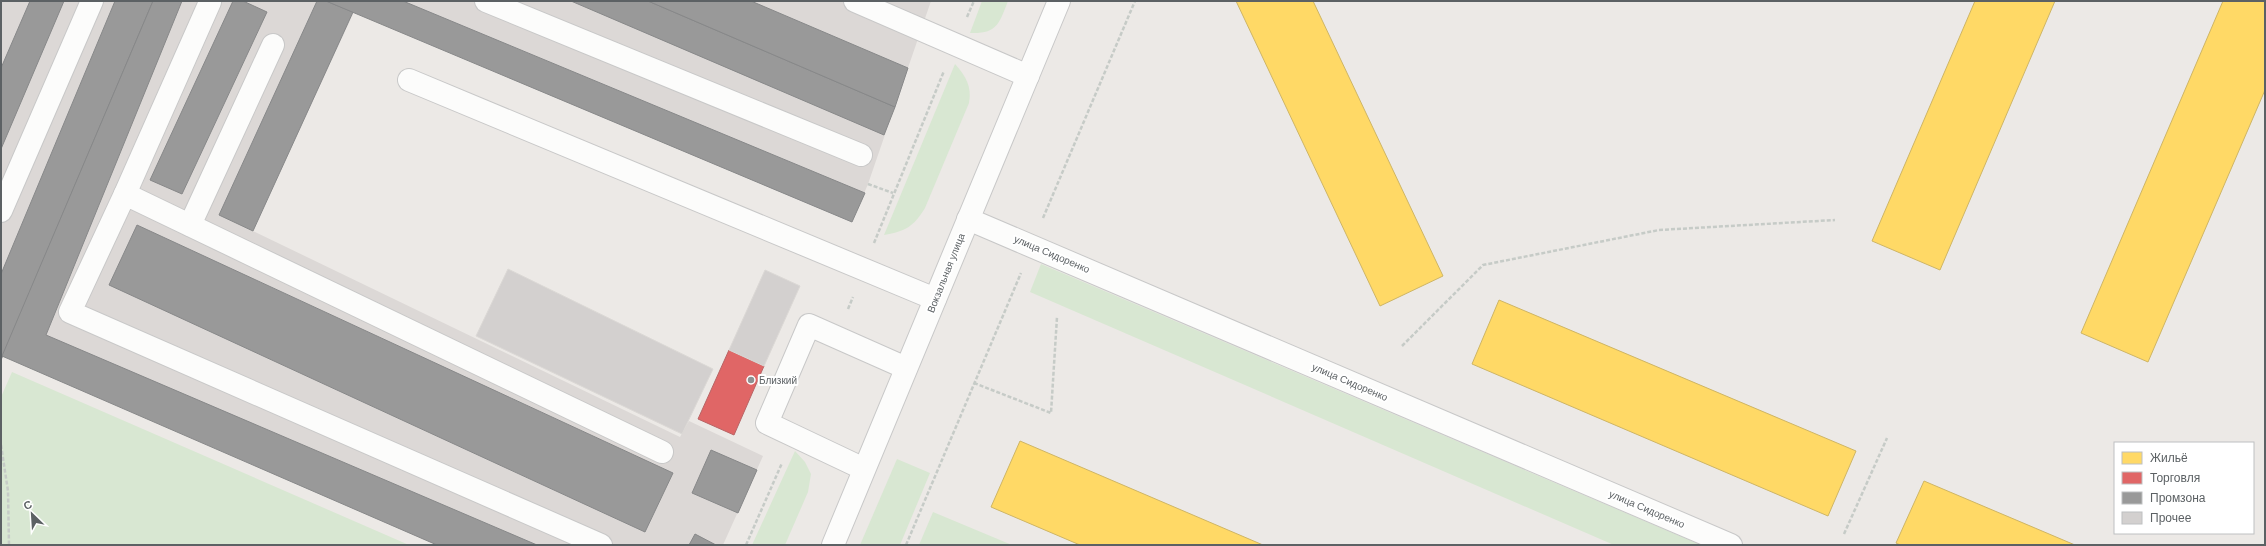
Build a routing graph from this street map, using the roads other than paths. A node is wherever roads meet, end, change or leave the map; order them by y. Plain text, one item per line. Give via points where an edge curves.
1 (92, 1) edge
2 (486, 1) edge
3 (855, 1) edge
4 (1059, 1) edge
5 (210, 2) dead end
6 (273, 45) dead end
7 (1028, 76) junction
8 (409, 80) dead end
9 (861, 155) dead end
10 (125, 194) junction
11 (1, 211) edge
12 (968, 219) junction
13 (190, 225) junction
14 (935, 299) junction
15 (906, 368) junction
16 (662, 452) dead end
17 (864, 469) junction
18 (601, 545) edge
19 (833, 545) edge
20 (1731, 545) edge

1 - 11 street
2 - 9 street
3 - 7 street
4 - 7 street, Вокзальная улица
5 - 10 street
6 - 13 street
7 - 12 street, Вокзальная улица
8 - 14 street
10 - 13 street
10 - 18 street via 70,312
12 - 14 street, Вокзальная улица
12 - 20 street, улица Сидоренко
13 - 16 street
14 - 15 street, Вокзальная улица
15 - 17 street, Вокзальная улица
15 - 17 street via 809,325 767,423
17 - 19 street, Вокзальная улица

